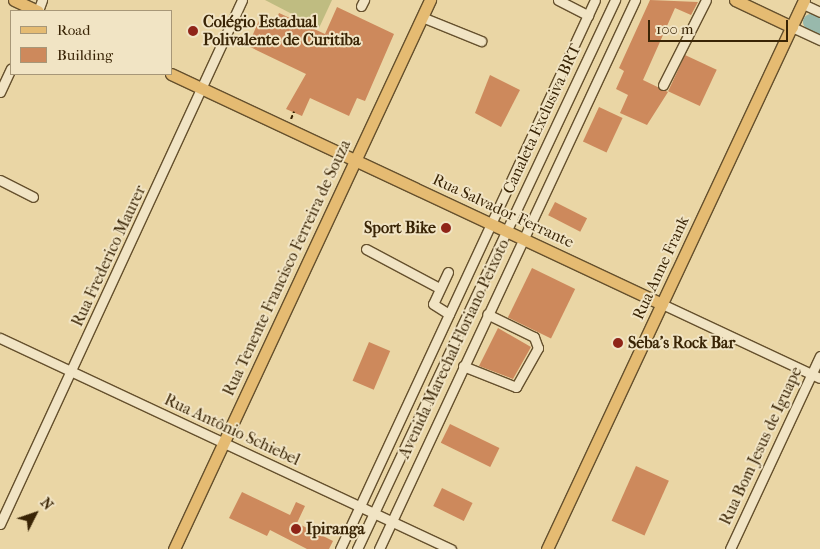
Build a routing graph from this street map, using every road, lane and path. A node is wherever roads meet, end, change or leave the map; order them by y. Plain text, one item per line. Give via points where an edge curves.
1 (14, 0) edge
2 (242, 0) edge
3 (558, 0) edge
4 (595, 0) edge
5 (614, 0) edge
6 (635, 0) edge
7 (706, 0) edge
8 (735, 0) edge
9 (426, 1) edge
10 (804, 2) edge
11 (36, 10) edge
12 (820, 12) edge
13 (588, 15) junction
14 (422, 18) junction
15 (792, 27) junction
16 (820, 40) edge
17 (481, 41) dead end
18 (10, 70) edge
19 (172, 74) edge
20 (663, 85) dead end
21 (203, 89) junction
22 (0, 92) edge
23 (355, 160) junction
24 (0, 180) edge
25 (33, 197) dead end
26 (492, 224) junction
27 (506, 231) junction
28 (522, 238) junction
29 (366, 249) dead end
30 (448, 272) dead end
31 (439, 288) junction
32 (662, 304) junction
33 (449, 314) junction
34 (487, 314) junction
35 (0, 338) edge
36 (820, 356) edge
37 (463, 366) junction
38 (71, 371) junction
39 (816, 376) edge
40 (223, 442) junction
41 (359, 506) junction
42 (374, 513) junction
43 (391, 521) junction
44 (0, 524) edge
45 (174, 549) edge
46 (340, 549) edge
47 (357, 549) edge
48 (379, 549) edge
49 (451, 549) edge
50 (547, 549) edge
51 (730, 549) edge

1 - 11 main road
2 - 21 street, Rua Frederico Maurer
3 - 13 street
4 - 13 street, Avenida Marechal Floriano Peixoto
5 - 27 street, Canaleta Exclusiva BRT
6 - 28 street, Avenida Marechal Floriano Peixoto
7 - 20 street
8 - 15 main road
9 - 14 main road, Rua Tenente Francisco Ferreira de Souza
10 - 12 street
10 - 15 main road, Rua Anne Frank
13 - 26 street, Avenida Marechal Floriano Peixoto
14 - 17 street
14 - 23 main road, Rua Tenente Francisco Ferreira de Souza
15 - 16 street
15 - 32 main road, Rua Anne Frank
18 - 22 street
19 - 21 main road, Rua Salvador Ferrante
21 - 23 main road, Rua Salvador Ferrante
21 - 38 street, Rua Frederico Maurer
23 - 26 main road, Rua Salvador Ferrante
23 - 40 main road, Rua Tenente Francisco Ferreira de Souza
24 - 25 street
26 - 27 main road, Rua Salvador Ferrante
26 - 33 street, Avenida Marechal Floriano Peixoto
27 - 28 main road, Rua Salvador Ferrante
27 - 42 street, Canaleta Exclusiva BRT
28 - 32 main road, Rua Salvador Ferrante
28 - 34 street, Avenida Marechal Floriano Peixoto
29 - 31 street
30 - 31 street
31 - 33 street via 433,304
32 - 39 street, Rua Salvador Ferrante
32 - 50 main road, Rua Anne Frank
33 - 41 street, Avenida Marechal Floriano Peixoto
34 - 37 street, Avenida Marechal Floriano Peixoto
34 - 37 street via 534,337 538,348 516,388
35 - 38 street, Rua Antônio Schiebel
36 - 39 street, Rua Bom Jesus de Iguape
37 - 43 street, Avenida Marechal Floriano Peixoto
38 - 40 street, Rua Antônio Schiebel
38 - 44 street, Rua Frederico Maurer
39 - 51 street, Rua Bom Jesus de Iguape
40 - 41 street, Rua Antônio Schiebel
40 - 45 main road, Rua Tenente Francisco Ferreira de Souza
41 - 42 street, Rua Antônio Schiebel
41 - 46 street, Avenida Marechal Floriano Peixoto
42 - 43 street, Rua Antônio Schiebel
42 - 47 street, Canaleta Exclusiva BRT
43 - 48 street, Avenida Marechal Floriano Peixoto
43 - 49 street, Rua Antônio Schiebel

